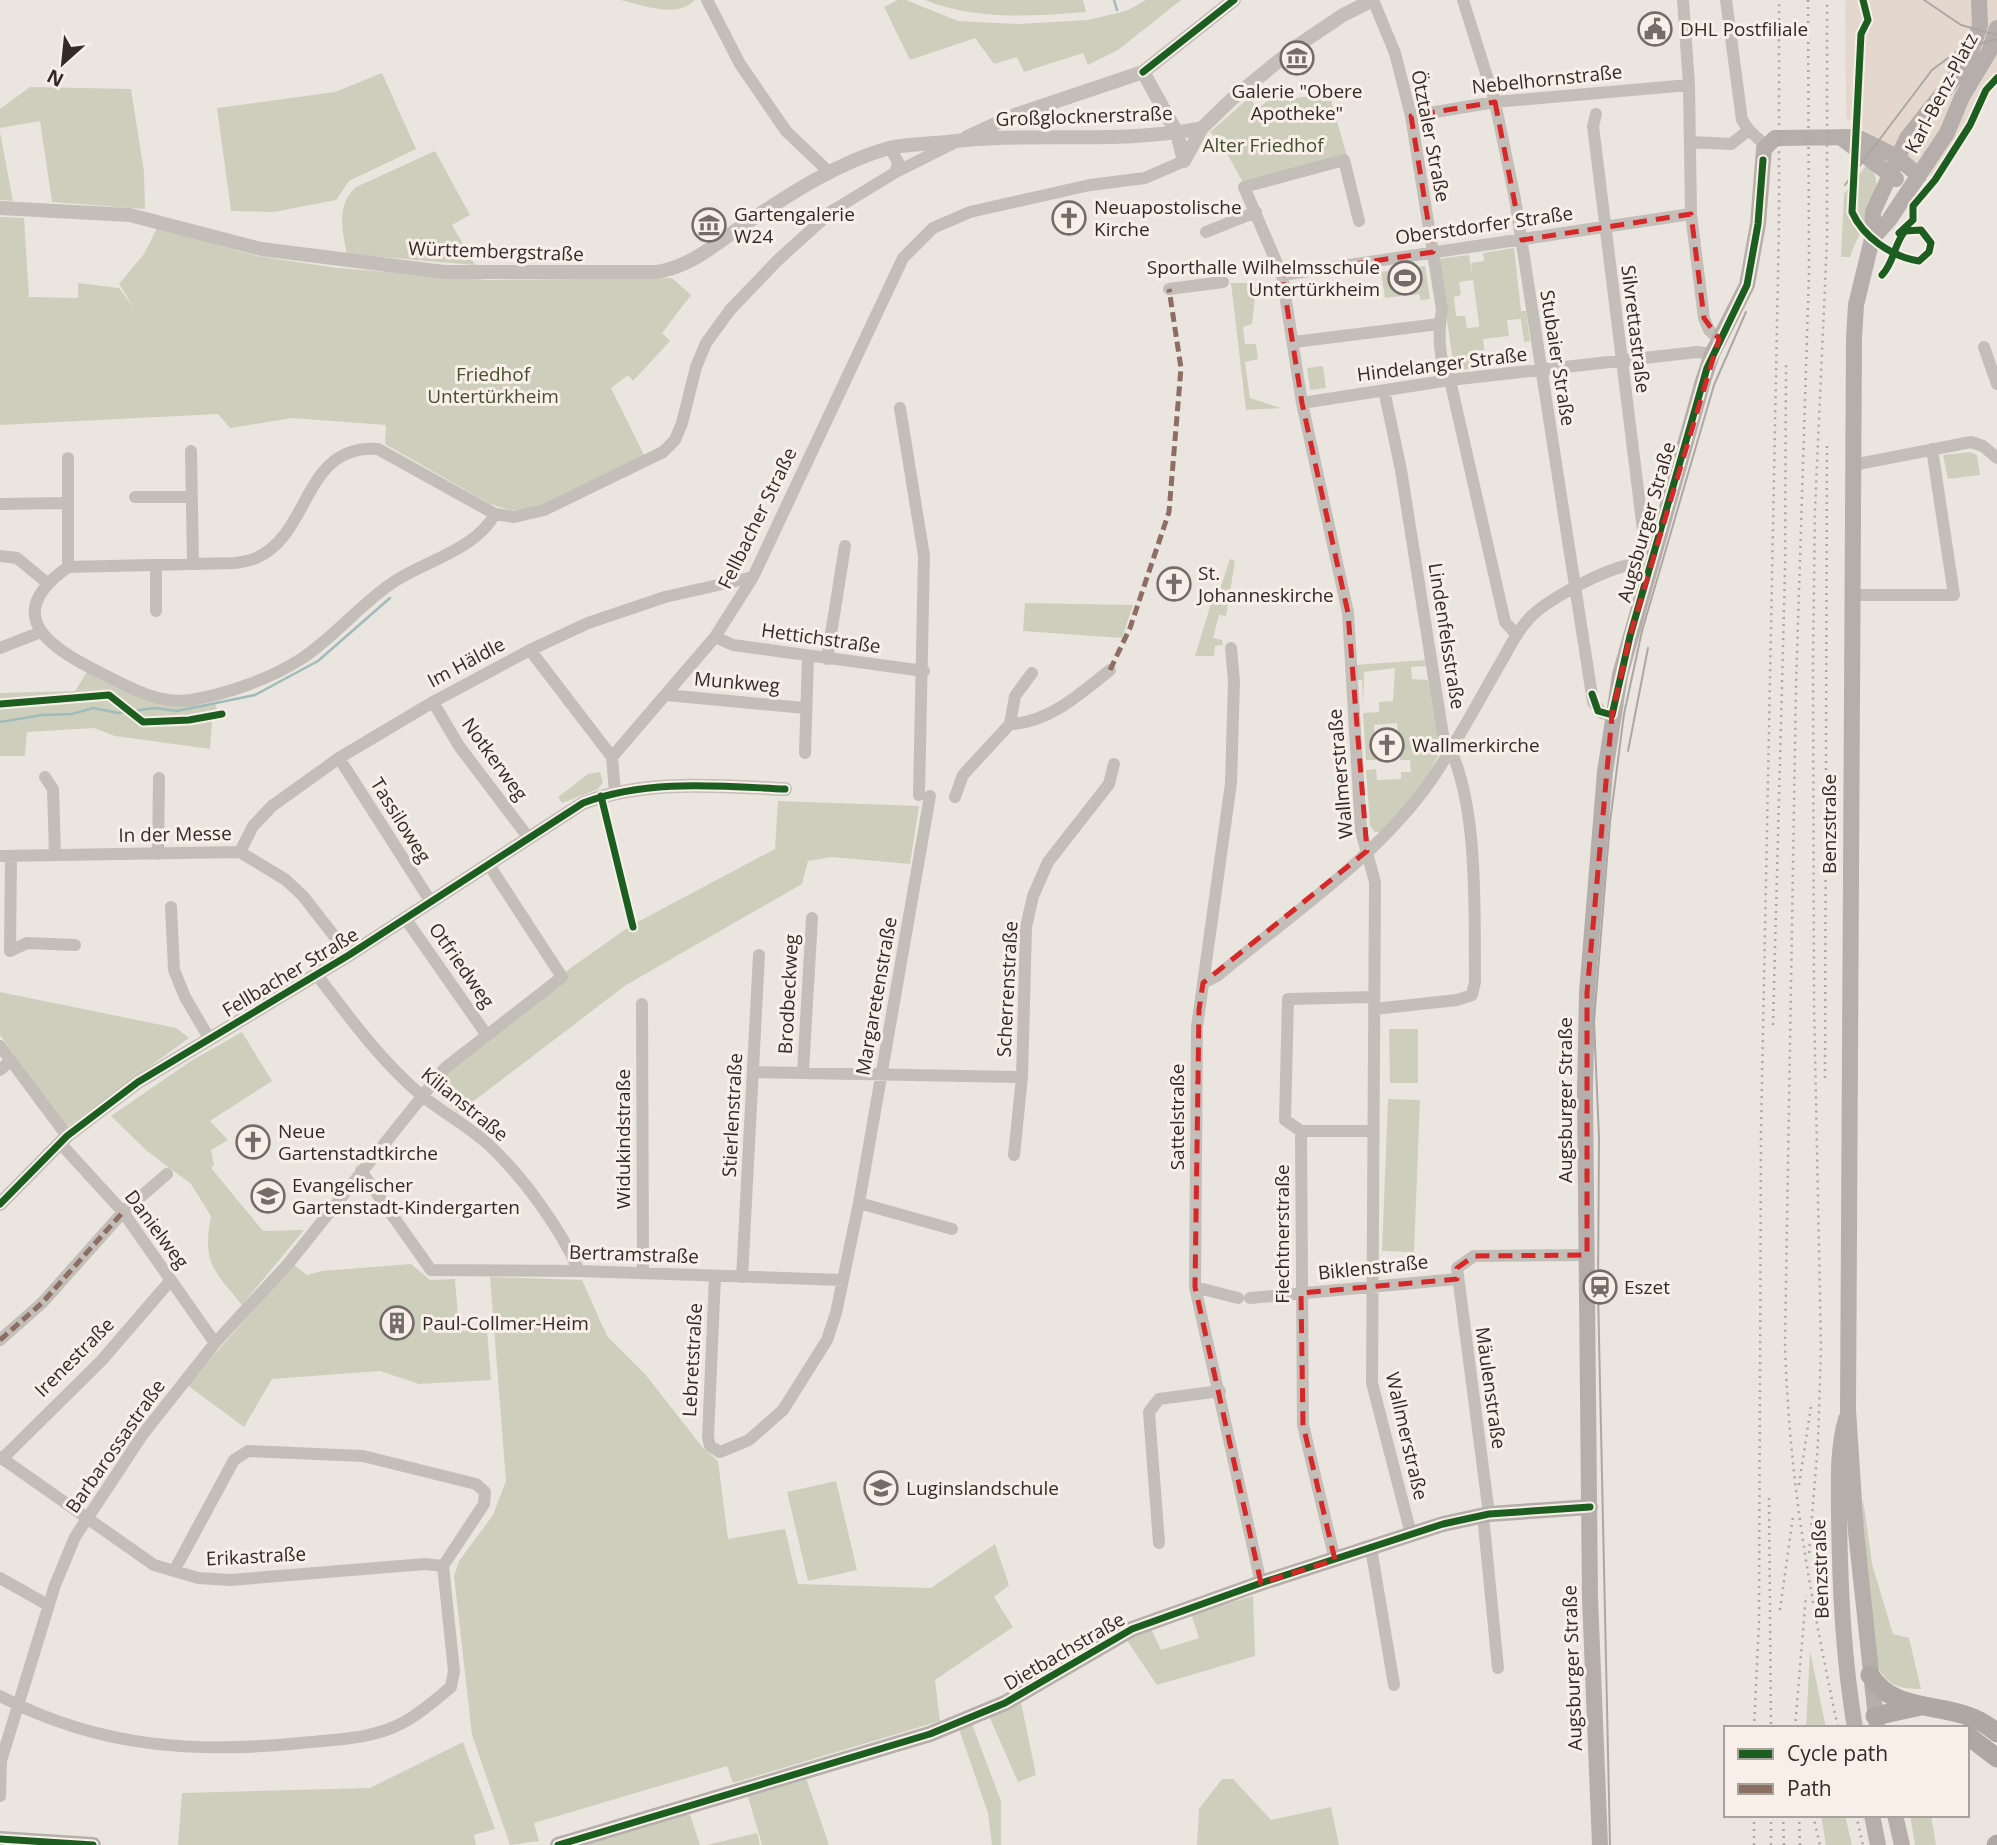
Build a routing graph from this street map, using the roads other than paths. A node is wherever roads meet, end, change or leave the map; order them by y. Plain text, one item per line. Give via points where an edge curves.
1 (707, 0) edge
2 (1234, 0) edge
3 (1373, 0) edge
4 (1463, 0) edge
5 (1683, 0) edge
6 (1726, 0) edge
7 (1980, 0) edge
8 (1995, 29) edge
9 (1975, 43) junction
10 (1997, 59) edge
11 (1143, 72) junction
12 (1978, 72) junction
13 (1689, 85) junction
14 (1495, 102) junction
15 (1596, 114) dead end
16 (1015, 115) junction
17 (1411, 116) junction
18 (1202, 128) junction
19 (1749, 130) junction
20 (1177, 133) junction
21 (1014, 138) junction
22 (963, 139) junction
23 (1843, 139) junction
24 (1691, 142) junction
25 (919, 144) junction
26 (1766, 146) junction
27 (890, 148) junction
28 (1897, 157) junction
29 (1184, 161) junction
30 (830, 173) junction
31 (896, 173) junction
32 (1890, 173) junction
33 (1919, 176) junction
34 (1907, 191) junction
35 (0, 208) edge
36 (1256, 212) junction
37 (1691, 214) junction
38 (1359, 222) dead end
39 (1603, 227) junction
40 (1206, 232) dead end
41 (1872, 239) junction
42 (1521, 240) junction
43 (1433, 251) junction
44 (1282, 275) junction
45 (1223, 282) dead end
46 (1169, 289) dead end
47 (1439, 324) junction
48 (1294, 342) junction
49 (1715, 346) junction
50 (1984, 347) dead end
51 (1621, 360) junction
52 (1540, 372) junction
53 (1450, 380) junction
54 (1997, 384) edge
55 (1384, 390) junction
56 (1302, 403) junction
57 (901, 408) dead end
58 (1932, 449) junction
59 (191, 451) dead end
60 (68, 458) dead end
61 (1997, 458) edge
62 (1853, 466) junction
63 (135, 497) dead end
64 (190, 497) junction
65 (67, 503) junction
66 (0, 504) edge
67 (495, 514) junction
68 (1658, 540) junction
69 (845, 546) dead end
70 (0, 556) edge
71 (193, 564) junction
72 (1651, 564) junction
73 (156, 565) junction
74 (68, 567) junction
75 (753, 577) junction
76 (46, 582) junction
77 (1576, 588) junction
78 (1851, 595) junction
79 (156, 611) dead end
80 (41, 632) junction
81 (1517, 635) junction
82 (715, 637) junction
83 (0, 648) edge
84 (1231, 648) dead end
85 (530, 650) junction
86 (808, 657) junction
87 (827, 659) junction
88 (1110, 670) dead end
89 (924, 671) junction
90 (1032, 673) dead end
91 (666, 695) junction
92 (433, 702) junction
93 (805, 708) junction
94 (1612, 715) junction
95 (1010, 724) junction
96 (1451, 748) junction
97 (805, 753) dead end
98 (612, 757) junction
99 (339, 758) junction
100 (1114, 764) dead end
101 (45, 777) dead end
102 (159, 778) dead end
103 (785, 789) dead end
104 (615, 792) junction
105 (955, 797) dead end
106 (528, 837) junction
107 (1367, 851) junction
108 (240, 852) junction
109 (158, 854) junction
110 (55, 855) junction
111 (5, 856) edge
112 (489, 866) junction
113 (431, 902) junction
114 (171, 907) dead end
115 (405, 918) junction
116 (811, 918) dead end
117 (75, 945) dead end
118 (5, 951) edge
119 (348, 955) junction
120 (759, 955) dead end
121 (317, 975) junction
122 (1203, 983) junction
123 (1374, 1003) junction
124 (642, 1004) dead end
125 (486, 1034) junction
126 (209, 1038) junction
127 (0, 1046) edge
128 (11, 1060) junction
129 (0, 1070) edge
130 (754, 1072) junction
131 (803, 1072) junction
132 (882, 1076) junction
133 (1022, 1077) junction
134 (423, 1096) junction
135 (1301, 1131) junction
136 (1373, 1131) junction
137 (64, 1140) junction
138 (1014, 1156) dead end
139 (361, 1171) junction
140 (167, 1174) dead end
141 (859, 1203) junction
142 (0, 1204) edge
143 (123, 1212) junction
144 (952, 1229) dead end
145 (1587, 1255) junction
146 (579, 1271) junction
147 (643, 1273) junction
148 (1457, 1273) junction
149 (715, 1276) junction
150 (742, 1277) junction
151 (171, 1280) junction
152 (843, 1280) junction
153 (1195, 1287) junction
154 (1372, 1288) junction
155 (1301, 1293) junction
156 (0, 1340) edge
157 (215, 1343) junction
158 (1220, 1391) junction
159 (1848, 1410) junction
160 (710, 1446) joint
161 (1, 1458) edge
162 (1590, 1507) junction
163 (1486, 1514) junction
164 (88, 1518) junction
165 (1411, 1534) junction
166 (1159, 1544) dead end
167 (1371, 1548) junction
168 (1335, 1560) junction
169 (443, 1566) junction
170 (174, 1571) junction
171 (0, 1578) edge
172 (1261, 1583) junction
173 (48, 1605) junction
174 (1498, 1668) dead end
175 (1870, 1675) junction
176 (1394, 1685) dead end
177 (0, 1696) edge
178 (19, 1706) junction
179 (1922, 1706) junction
180 (1866, 1725) edge
181 (1997, 1733) edge
182 (1969, 1737) edge
183 (1997, 1758) edge
184 (1, 1761) edge
185 (0, 1796) edge
186 (1872, 1817) edge
187 (1895, 1817) edge
188 (0, 1839) edge
189 (93, 1845) edge
190 (558, 1845) edge
191 (1600, 1845) edge
192 (1878, 1845) edge
193 (1902, 1845) edge

1 - 30 street via 740,64 786,131
2 - 11 street
3 - 17 street, Ötztaler Straße via 1395,53
3 - 18 street, Großglocknerstraße via 1297,46
4 - 14 street, Stubaier Straße
5 - 13 street
6 - 19 street via 1739,105
7 - 8 street
7 - 9 main road, Karl-Benz-Platz
8 - 9 main road
8 - 12 main road, Karl-Benz-Platz
9 - 28 main road, Karl-Benz-Platz via 1961,70 1924,113
10 - 12 street
11 - 16 street
11 - 20 street
12 - 33 main road, Karl-Benz-Platz
13 - 14 street, Nebelhornstraße
13 - 24 street
14 - 17 street, Nebelhornstraße
14 - 42 street, Stubaier Straße
15 - 39 street, Silvrettastraße via 1593,126
16 - 21 street via 1008,125
16 - 22 street
17 - 43 street, Ötztaler Straße
18 - 20 street, Großglocknerstraße
18 - 29 street
19 - 24 street via 1731,144
19 - 26 street
20 - 21 street, Großglocknerstraße
20 - 29 street
21 - 22 street, Großglocknerstraße
22 - 25 street, Württembergstraße
22 - 31 street
23 - 26 main road via 1775,138
23 - 28 main road via 1857,137
23 - 32 main road
24 - 37 street
25 - 27 street, Württembergstraße
25 - 31 street
26 - 49 main road, Augsburger Straße via 1747,285
27 - 30 street, Württembergstraße
27 - 31 street via 898,162
28 - 32 main road, Benzstraße
28 - 33 main road
29 - 75 street, Fellbacher Straße via 1145,178 1090,185 970,212 933,228 903,258 880,302
30 - 35 street, Württembergstraße via 684,264 643,273 422,270 261,249 130,215
31 - 67 street via 832,211 730,310 706,343 682,424 663,452 544,510 514,517
32 - 34 main road
32 - 41 main road, Benzstraße via 1873,212
33 - 34 main road, Benzstraße
34 - 41 main road, Benzstraße
36 - 38 street, Wallmerstraße via 1244,187 1345,160
36 - 40 street
36 - 44 street, Wallmerstraße
37 - 39 street, Oberstdorfer Straße
37 - 49 street via 1704,318
39 - 42 street, Oberstdorfer Straße
39 - 51 street, Silvrettastraße
41 - 62 main road, Benzstraße via 1856,305
42 - 43 street, Oberstdorfer Straße
42 - 52 street, Stubaier Straße
43 - 44 street, Oberstdorfer Straße
43 - 47 street, Ötztaler Straße via 1442,309
44 - 48 street, Wallmerstraße
45 - 46 street
47 - 48 street
47 - 53 street, Ötztaler Straße via 1444,372
48 - 56 street, Wallmerstraße
49 - 51 street, Hindelanger Straße
49 - 68 main road, Augsburger Straße
50 - 54 street
51 - 52 street, Hindelanger Straße
51 - 68 street, Silvrettastraße via 1643,530
52 - 53 street, Hindelanger Straße
52 - 77 street, Stubaier Straße
53 - 55 street, Hindelanger Straße
53 - 81 street, Ötztaler Straße via 1505,622
55 - 56 street, Hindelanger Straße
55 - 96 street, Lindenfelsstraße via 1443,735
56 - 107 street, Wallmerstraße via 1348,613 1361,831
57 - 89 street, Margaretenstraße via 924,556
58 - 61 street via 1971,442
58 - 62 street
58 - 78 street via 1954,595
59 - 64 street
60 - 65 street
62 - 78 main road, Benzstraße
63 - 64 street
64 - 71 street
65 - 66 street
65 - 74 street
67 - 71 street via 378,449 362,447 336,457 280,540 257,558
67 - 80 street via 480,535 394,582 301,659 216,694 183,701 157,698 60,652
68 - 72 main road, Augsburger Straße
69 - 87 street
70 - 76 street via 17,558
71 - 73 street
72 - 77 street via 1631,562
72 - 94 main road, Augsburger Straße
73 - 74 street
73 - 79 street
74 - 76 street
75 - 82 street, Fellbacher Straße
75 - 85 street, Im Häldle via 665,597 588,623
76 - 80 street via 36,607
77 - 81 street via 1534,613
77 - 94 street, Stubaier Straße via 1593,702 1602,713
78 - 159 main road, Benzstraße
80 - 83 street
81 - 96 street
82 - 86 street, Hettichstraße via 733,645
82 - 91 street, Fellbacher Straße
84 - 122 street, Sattelstraße via 1230,783
85 - 92 street, Im Häldle
85 - 98 street
86 - 87 street, Hettichstraße
86 - 93 street
87 - 89 street, Hettichstraße
88 - 95 street via 1049,713
89 - 132 street, Margaretenstraße via 925,796
90 - 95 street via 1015,696
91 - 93 street, Munkweg
91 - 98 street, Fellbacher Straße
92 - 99 street, Im Häldle
92 - 106 street, Notkerweg via 459,746
93 - 97 street
94 - 145 main road, Augsburger Straße via 1587,993
95 - 105 street via 963,775
96 - 107 street via 1413,803
96 - 123 street, Lindenfelsstraße via 1461,776 1469,833 1474,894 1472,995 1457,1000
98 - 104 street
99 - 108 street, Im Häldle via 272,806 253,826
99 - 113 street, Tassiloweg
100 - 133 street, Scherrenstraße via 1109,783 1048,862 1033,896 1026,927
101 - 110 street via 53,789
102 - 109 street
103 - 104 street, Fellbacher Straße via 685,785
104 - 106 street, Fellbacher Straße via 583,803
106 - 112 street, Fellbacher Straße
107 - 122 street
107 - 123 street, Wallmerstraße via 1375,882
108 - 109 street, In der Messe
108 - 119 street, In der Messe via 288,881
109 - 110 street, In der Messe
110 - 111 street, In der Messe
111 - 118 street
112 - 113 street, Fellbacher Straße
112 - 125 street, Barbarossastraße via 562,977
113 - 115 street, Fellbacher Straße
114 - 126 street via 174,970
115 - 119 street, Fellbacher Straße
115 - 125 street, Otfriedweg
116 - 131 street, Brodbeckweg
117 - 118 street via 27,943
119 - 121 street, Fellbacher Straße
120 - 130 street, Stierlenstraße
121 - 126 street, Fellbacher Straße
121 - 134 street, Kilianstraße via 374,1050
122 - 153 street, Sattelstraße via 1197,1027
123 - 135 street via 1288,999 1285,1120
123 - 136 street, Wallmerstraße
124 - 147 street, Widukindstraße
125 - 134 street, Barbarossastraße via 459,1055
126 - 137 street, Fellbacher Straße via 138,1082
127 - 128 street, Danielweg
128 - 129 street
128 - 137 street, Danielweg
130 - 131 street
130 - 150 street, Stierlenstraße
131 - 132 street
132 - 133 street
132 - 141 street, Margaretenstraße
133 - 138 street, Scherrenstraße
134 - 139 street, Barbarossastraße
134 - 146 street, Kilianstraße via 489,1145 512,1170 568,1245
135 - 136 street
135 - 155 street, Fiechtnerstraße
136 - 154 street, Wallmerstraße
137 - 142 street, Fellbacher Straße
137 - 143 street, Danielweg
139 - 146 street, Bertramstraße via 425,1266 439,1272
139 - 157 street, Barbarossastraße via 288,1264
140 - 143 street
141 - 144 street
141 - 152 street, Margaretenstraße
143 - 151 street, Danielweg
143 - 156 street via 42,1303
145 - 148 street, Biklenstraße via 1474,1256
145 - 162 main road, Augsburger Straße
146 - 147 street, Bertramstraße
147 - 149 street, Bertramstraße
148 - 154 street, Biklenstraße
148 - 163 street, Mäulenstraße
149 - 150 street, Bertramstraße
149 - 160 street, Lebretstraße
150 - 152 street, Bertramstraße
151 - 157 street, Danielweg
151 - 161 street, Irenestraße via 102,1360
152 - 160 street, Margaretenstraße via 827,1340 783,1410 764,1429 732,1448 720,1452
153 - 155 street, Biklenstraße via 1244,1298
153 - 158 street, Sattelstraße
154 - 155 street, Biklenstraße
154 - 165 street, Wallmerstraße via 1372,1383
155 - 168 street, Fiechtnerstraße via 1303,1425
157 - 164 street, Barbarossastraße via 143,1434
158 - 166 street via 1159,1399 1149,1412
158 - 172 street, Sattelstraße
159 - 175 main road, Benzstraße
159 - 180 main road, Benzstraße via 1840,1454 1840,1562 1846,1657
161 - 164 street, Erikastraße
162 - 163 main road, Dietbachstraße
162 - 191 main road, Augsburger Straße
163 - 165 main road, Dietbachstraße
163 - 174 street, Mäulenstraße
164 - 170 street, Erikastraße via 139,1556
164 - 173 street, Barbarossastraße
165 - 167 main road, Dietbachstraße
167 - 168 main road, Dietbachstraße
167 - 176 street
168 - 172 main road, Dietbachstraße
169 - 170 street, Erikastraße via 230,1580
169 - 170 street via 484,1504 485,1492 476,1484 363,1457 248,1451 234,1460
169 - 178 street via 454,1671 451,1687 404,1722 376,1733 251,1748 147,1745
171 - 173 street
172 - 190 main road, Dietbachstraße via 1132,1629 1005,1703 930,1734
173 - 178 street, Barbarossastraße
175 - 179 highway via 1889,1695
175 - 180 main road, Benzstraße
177 - 178 street
178 - 184 street, Barbarossastraße
179 - 180 highway
179 - 181 highway via 1967,1714
182 - 183 highway
184 - 185 street, Barbarossastraße
186 - 192 main road
187 - 193 main road
188 - 189 main road

